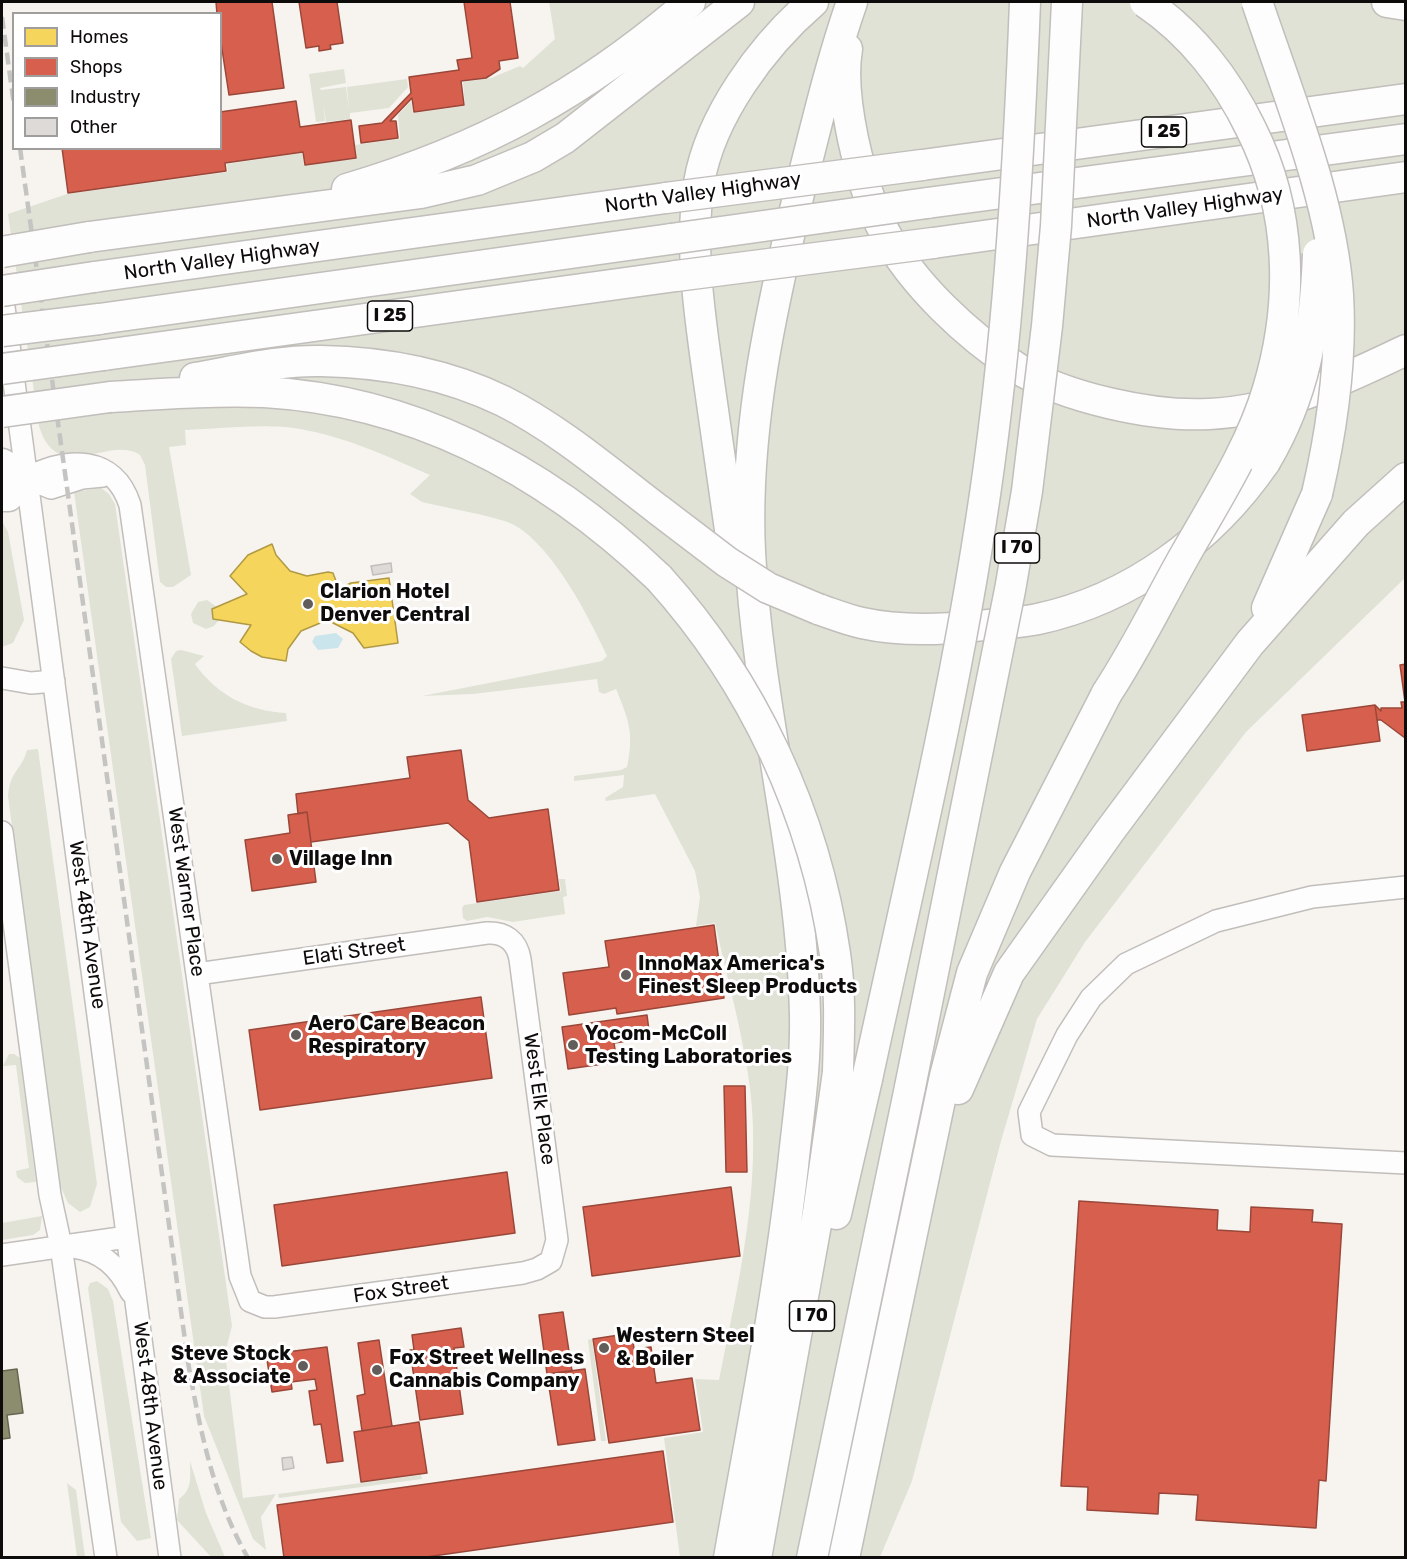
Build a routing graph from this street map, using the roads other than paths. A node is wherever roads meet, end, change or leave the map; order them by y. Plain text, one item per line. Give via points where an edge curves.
1 (690, 2) edge
2 (739, 2) edge
3 (813, 2) edge
4 (854, 2) edge
5 (1025, 2) edge
6 (1067, 2) edge
7 (1145, 2) edge
8 (1257, 2) edge
9 (1387, 2) edge
10 (1406, 5) edge
11 (1406, 99) edge
12 (1406, 139) edge
13 (1304, 142) junction
14 (1406, 177) edge
15 (261, 214) junction
16 (2, 252) edge
17 (2, 291) edge
18 (2, 331) edge
19 (1406, 350) edge
20 (2, 369) edge
21 (110, 397) junction
22 (2, 412) edge
23 (14, 471) edge
24 (1406, 478) edge
25 (2, 496) edge
26 (1250, 643) junction
27 (2, 678) edge
28 (54, 681) junction
29 (782, 811) junction
30 (2, 832) edge
31 (1406, 887) edge
32 (510, 938) joint
33 (197, 974) junction
34 (1406, 1163) edge
35 (919, 1203) junction
36 (128, 1237) junction
37 (61, 1246) junction
38 (2, 1255) edge
39 (551, 1261) joint
40 (250, 1301) joint
41 (136, 1304) junction
42 (747, 1556) edge
43 (106, 1557) edge
44 (170, 1557) edge
45 (812, 1557) edge
46 (844, 1557) edge

1 - 15 highway via 638,46 518,123 444,156 365,184
2 - 15 highway via 594,116 533,157 477,180 421,193
3 - 29 highway via 749,71 729,104 699,182 695,225 698,306 743,620
4 - 19 highway via 845,69 851,126 867,192 885,234 949,314 1018,368 1107,403 1159,413 1209,414 1256,408 1306,395
4 - 29 highway via 833,57 791,228 754,423 750,556
5 - 42 highway, I 70, bridge via 1012,228 989,466 944,721 867,1078
6 - 45 highway, I 70, bridge via 1056,226 1027,491 910,1087
7 - 35 highway, bridge via 1204,56 1259,144 1274,187 1284,238 1287,286 1280,341 1268,390 1243,450 1107,693 1015,872 972,973 945,1076
8 - 13 highway, bridge
9 - 10 highway
11 - 17 highway, North Valley Highway / I 25, bridge
12 - 18 highway, bridge
13 - 21 highway, bridge via 1316,198 1319,238 1313,330 1294,405 1265,462 1228,509 1161,567 1124,588 1040,619 958,628 894,628 860,623 818,609 768,588 728,562 545,427 503,402 454,382 408,370 319,361 175,381
13 - 26 highway, bridge via 1331,243 1338,296 1336,394 1317,494
14 - 20 highway, North Valley Highway / I 25, bridge
15 - 16 highway, bridge
17 - 23 street, West 48th Avenue
21 - 22 highway, bridge
21 - 42 highway, bridge via 264,392 337,400 418,422 504,460 564,498 659,578 715,647 751,705 793,794 821,878 835,955 839,1012 838,1072 818,1213
23 - 25 highway via 9,496
23 - 28 street, West 48th Avenue
23 - 33 street, West Warner Place via 50,466 105,469 120,482 127,495
24 - 26 highway via 1356,523
26 - 35 highway via 1009,973 951,1106
27 - 28 street via 31,683
28 - 36 street, West 48th Avenue
29 - 42 highway via 794,887 805,1016 803,1075
30 - 37 street via 50,1195
31 - 34 street via 1312,897 1216,921 1126,964 1091,998 1067,1035 1029,1112 1032,1135 1052,1145
32 - 33 street, Elati Street via 487,933
32 - 39 street, West Elk Place via 519,952 556,1229 557,1248
33 - 40 street, West Warner Place via 240,1276
35 - 46 highway
36 - 37 street
36 - 41 street, West 48th Avenue
37 - 38 street
37 - 41 street via 89,1250 111,1263 125,1280
37 - 43 street
39 - 40 street, Fox Street via 523,1273 274,1307
41 - 44 street, West 48th Avenue

